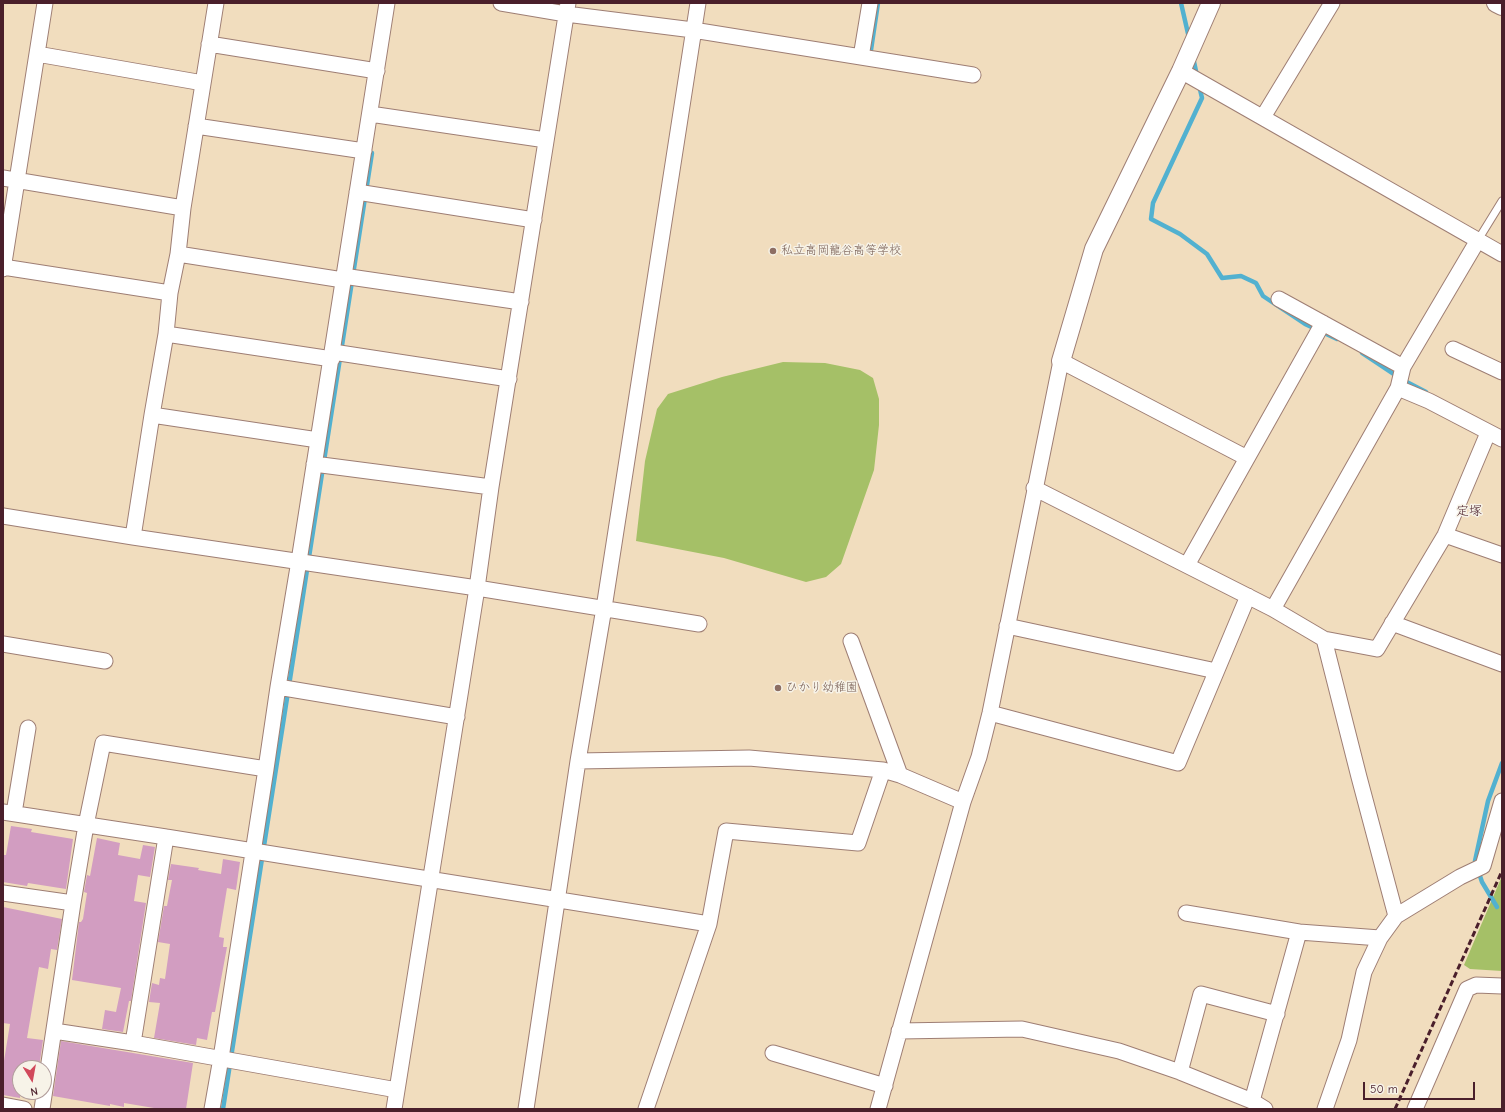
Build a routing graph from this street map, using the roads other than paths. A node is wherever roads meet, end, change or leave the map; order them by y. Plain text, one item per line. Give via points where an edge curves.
1 (45, 3) edge
2 (216, 3) edge
3 (387, 3) edge
4 (501, 3) edge
5 (698, 3) edge
6 (870, 3) edge
7 (1212, 3) edge
8 (1332, 3) edge
9 (1496, 3) edge
10 (1502, 6) edge
11 (567, 8) edge
12 (693, 30) junction
13 (209, 44) junction
14 (37, 54) junction
15 (861, 57) junction
16 (377, 71) junction
17 (1181, 71) junction
18 (973, 76) dead end
19 (203, 83) junction
20 (370, 114) junction
21 (1263, 117) junction
22 (196, 126) junction
23 (546, 140) junction
24 (364, 151) junction
25 (10, 180) edge
26 (363, 193) junction
27 (1502, 201) edge
28 (183, 208) junction
29 (534, 220) junction
30 (1478, 240) junction
31 (178, 254) junction
32 (1502, 254) edge
33 (3, 268) edge
34 (348, 278) junction
35 (170, 293) junction
36 (1279, 299) dead end
37 (521, 302) junction
38 (1323, 323) junction
39 (166, 334) junction
40 (1453, 349) dead end
41 (337, 355) junction
42 (1061, 361) junction
43 (1403, 367) junction
44 (1502, 372) edge
45 (509, 379) junction
46 (1398, 388) junction
47 (152, 415) junction
48 (1488, 433) junction
49 (1502, 439) edge
50 (318, 440) junction
51 (1248, 458) junction
52 (320, 464) junction
53 (491, 487) junction
54 (1034, 488) junction
55 (3, 516) edge
56 (1445, 536) junction
57 (133, 537) junction
58 (1502, 555) edge
59 (305, 562) junction
60 (1187, 565) junction
61 (477, 588) junction
62 (1248, 596) junction
63 (604, 608) junction
64 (1273, 608) junction
65 (1392, 623) junction
66 (698, 624) dead end
67 (1007, 626) junction
68 (1324, 640) junction
69 (851, 641) dead end
70 (3, 644) edge
71 (105, 661) dead end
72 (1502, 664) edge
73 (1216, 671) junction
74 (285, 688) junction
75 (990, 713) junction
76 (457, 717) junction
77 (28, 728) dead end
78 (578, 761) junction
79 (266, 769) junction
80 (883, 770) junction
81 (900, 775) junction
82 (1502, 801) edge
83 (963, 802) junction
84 (8, 812) edge
85 (86, 824) junction
86 (166, 837) junction
87 (260, 852) junction
88 (431, 880) junction
89 (3, 893) edge
90 (558, 899) junction
91 (73, 903) junction
92 (1186, 913) dead end
93 (1396, 916) junction
94 (709, 924) junction
95 (1299, 932) junction
96 (1380, 938) junction
97 (1502, 986) edge
98 (1277, 1014) junction
99 (54, 1031) junction
100 (900, 1031) junction
101 (133, 1043) junction
102 (773, 1053) dead end
103 (228, 1060) junction
104 (1180, 1072) junction
105 (885, 1086) junction
106 (397, 1090) junction
107 (1252, 1101) junction
108 (3, 1106) edge
109 (24, 1109) edge
110 (42, 1109) edge
111 (212, 1109) edge
112 (394, 1109) edge
113 (526, 1109) edge
114 (646, 1109) edge
115 (878, 1109) edge
116 (1265, 1109) edge
117 (1324, 1109) edge
118 (1415, 1109) edge

1 - 14 street
2 - 13 street
3 - 16 street
4 - 11 street
5 - 12 street
6 - 15 street
7 - 17 street
8 - 21 street
9 - 10 street
11 - 12 street
11 - 23 street
12 - 15 street
12 - 63 street
13 - 16 street
13 - 19 street
14 - 19 street
14 - 25 street
15 - 18 street
16 - 20 street
17 - 21 street
17 - 42 street via 1094,250
19 - 22 street
20 - 23 street
20 - 24 street
21 - 30 street
22 - 24 street
22 - 28 street
23 - 29 street
24 - 26 street
25 - 28 street
25 - 33 street
26 - 29 street
26 - 34 street
27 - 30 lane
28 - 31 street
29 - 37 street
30 - 32 street
30 - 43 street
31 - 34 street
31 - 35 street
33 - 35 street
34 - 37 street
34 - 41 street
35 - 39 street
36 - 38 street
37 - 45 street
38 - 43 street
38 - 51 street
39 - 41 street
39 - 47 street
40 - 44 street
41 - 45 street
41 - 50 street
42 - 51 street
42 - 54 street
43 - 46 street
45 - 53 street
46 - 48 street via 1430,401
46 - 64 street
47 - 50 street
47 - 57 street
48 - 49 street
48 - 56 street
50 - 52 street
51 - 60 street
52 - 53 street
52 - 59 street
53 - 61 street
54 - 60 street
54 - 67 street
55 - 57 street
56 - 58 street
56 - 65 street
57 - 59 street
59 - 61 street
59 - 74 street
60 - 62 street
61 - 63 street
61 - 76 street
62 - 64 street
62 - 73 street
63 - 66 street
63 - 78 street
64 - 68 street
65 - 68 street via 1377,649
65 - 72 street
67 - 73 street
67 - 75 street
68 - 93 street
69 - 81 street
70 - 71 street
73 - 75 street via 1178,763
74 - 76 street
74 - 79 street
75 - 83 street via 979,757
76 - 88 street
77 - 84 street
78 - 80 street via 749,758
78 - 90 street
79 - 85 street via 103,743
79 - 87 street
80 - 81 street
80 - 94 street via 858,843 726,831
81 - 83 street
82 - 93 street via 1483,866
83 - 100 street
84 - 85 street
85 - 86 street
85 - 91 street
86 - 87 street
86 - 101 street
87 - 88 street
87 - 103 street
88 - 90 street
88 - 106 street
89 - 91 street
90 - 94 street
90 - 113 street
91 - 99 street
92 - 95 street
93 - 96 street
94 - 114 street
95 - 96 street
95 - 98 street
96 - 117 street via 1364,972 1349,1040
97 - 118 street via 1476,985 1467,989
98 - 104 street via 1201,994
98 - 107 street
99 - 101 street
99 - 110 street
100 - 104 street via 1022,1029 1119,1051
100 - 105 street
101 - 103 street
102 - 105 street
103 - 106 street
103 - 111 street
104 - 107 street
105 - 115 street
106 - 112 street
107 - 116 street
108 - 109 street

